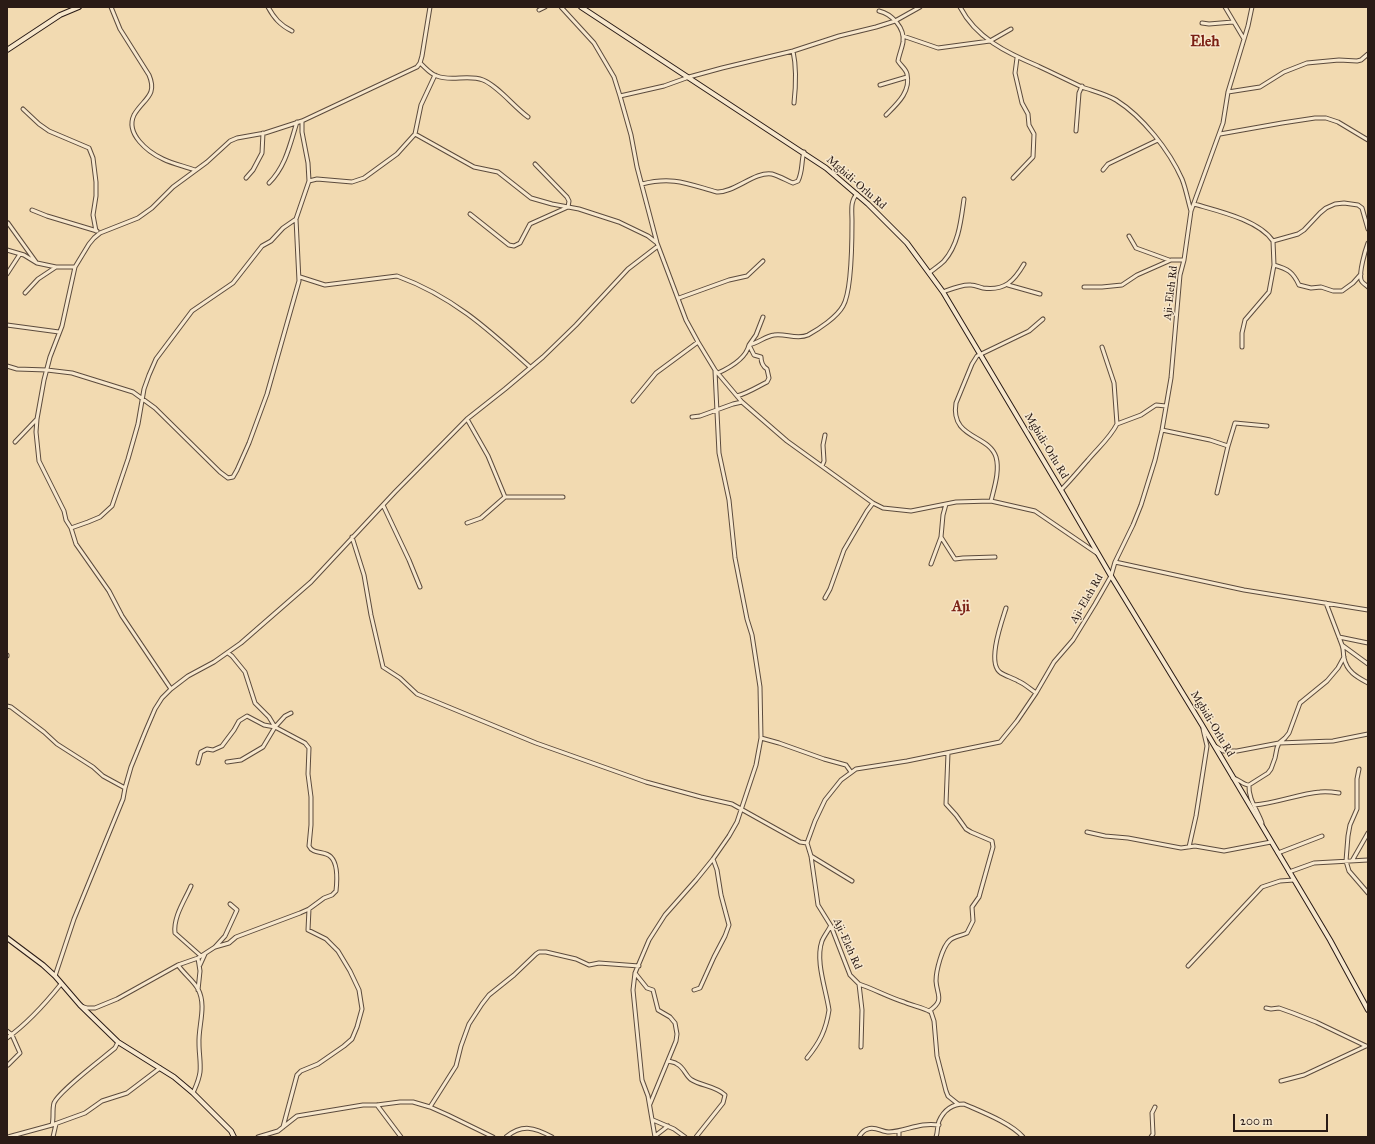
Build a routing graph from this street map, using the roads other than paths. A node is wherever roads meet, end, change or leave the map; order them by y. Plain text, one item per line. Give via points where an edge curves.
1 (77, 7) edge
2 (111, 7) edge
3 (268, 7) edge
4 (430, 7) edge
5 (545, 7) edge
6 (561, 7) edge
7 (581, 7) edge
8 (920, 7) edge
9 (960, 7) edge
10 (1225, 7) edge
11 (1252, 7) edge
12 (539, 10) dead end
13 (879, 11) dead end
14 (895, 21) junction
15 (1233, 22) junction
16 (1202, 23) dead end
17 (1011, 29) dead end
18 (292, 31) dead end
19 (903, 36) junction
20 (1244, 39) junction
21 (990, 42) junction
22 (7, 50) edge
23 (793, 51) junction
24 (1368, 54) edge
25 (1017, 58) junction
26 (420, 63) junction
27 (435, 75) junction
28 (688, 77) junction
29 (907, 77) junction
30 (880, 85) dead end
31 (1082, 86) junction
32 (1228, 92) junction
33 (620, 96) junction
34 (794, 103) dead end
35 (23, 109) dead end
36 (886, 115) dead end
37 (528, 117) dead end
38 (302, 121) junction
39 (297, 122) junction
40 (1076, 131) dead end
41 (263, 133) junction
42 (415, 134) junction
43 (1220, 134) junction
44 (1158, 140) junction
45 (1368, 140) edge
46 (804, 152) junction
47 (534, 164) dead end
48 (195, 170) junction
49 (1103, 170) dead end
50 (246, 178) dead end
51 (1014, 178) dead end
52 (309, 181) junction
53 (269, 183) dead end
54 (642, 184) junction
55 (857, 194) junction
56 (964, 199) dead end
57 (1194, 204) junction
58 (568, 206) junction
59 (32, 210) dead end
60 (1191, 211) junction
61 (470, 214) dead end
62 (296, 219) junction
63 (8, 223) dead end
64 (1368, 229) edge
65 (96, 231) junction
66 (100, 233) junction
67 (1129, 236) dead end
68 (1274, 241) junction
69 (1368, 243) edge
70 (658, 245) junction
71 (7, 250) edge
72 (20, 254) junction
73 (1169, 260) junction
74 (1184, 260) junction
75 (763, 261) dead end
76 (37, 263) junction
77 (1024, 264) dead end
78 (1274, 265) junction
79 (56, 267) junction
80 (75, 267) junction
81 (929, 273) junction
82 (7, 274) edge
83 (1361, 274) junction
84 (300, 277) junction
85 (1008, 285) junction
86 (1368, 287) edge
87 (1084, 288) dead end
88 (943, 292) junction
89 (25, 293) dead end
90 (1040, 294) dead end
91 (679, 298) junction
92 (762, 317) dead end
93 (1043, 318) dead end
94 (7, 325) edge
95 (59, 332) junction
96 (698, 342) junction
97 (749, 345) junction
98 (1102, 347) dead end
99 (1242, 347) dead end
100 (980, 354) junction
101 (7, 366) edge
102 (530, 367) junction
103 (47, 370) junction
104 (715, 370) junction
105 (718, 373) junction
106 (737, 396) junction
107 (143, 398) junction
108 (633, 401) dead end
109 (742, 402) junction
110 (1166, 406) junction
111 (718, 409) junction
112 (692, 416) dead end
113 (37, 419) junction
114 (467, 419) junction
115 (1118, 424) junction
116 (1267, 426) dead end
117 (1162, 430) junction
118 (825, 435) dead end
119 (15, 442) dead end
120 (1228, 446) junction
121 (822, 466) junction
122 (1062, 490) junction
123 (1217, 493) dead end
124 (505, 497) junction
125 (563, 497) dead end
126 (991, 501) junction
127 (873, 503) junction
128 (946, 504) junction
129 (383, 505) junction
130 (467, 523) dead end
131 (71, 528) junction
132 (352, 537) junction
133 (941, 537) junction
134 (1098, 554) junction
135 (995, 557) dead end
136 (1115, 562) junction
137 (931, 564) dead end
138 (1111, 576) junction
139 (420, 588) dead end
140 (825, 598) dead end
141 (1326, 603) junction
142 (1006, 608) dead end
143 (1368, 610) edge
144 (1339, 637) junction
145 (1368, 642) edge
146 (1342, 645) junction
147 (228, 653) junction
148 (1344, 657) junction
149 (1368, 664) edge
150 (1368, 683) edge
151 (171, 689) junction
152 (1036, 693) junction
153 (7, 706) edge
154 (291, 713) dead end
155 (1202, 725) junction
156 (275, 727) junction
157 (1368, 734) edge
158 (761, 738) junction
159 (1279, 743) junction
160 (1214, 745) junction
161 (948, 753) junction
162 (227, 762) dead end
163 (198, 763) dead end
164 (1359, 768) dead end
165 (851, 772) junction
166 (1233, 778) junction
167 (1249, 785) junction
168 (125, 788) junction
169 (1339, 793) dead end
170 (1254, 805) junction
171 (742, 810) junction
172 (1087, 832) dead end
173 (1266, 833) junction
174 (1368, 834) edge
175 (1322, 836) dead end
176 (1271, 842) junction
177 (807, 843) junction
178 (1189, 847) junction
179 (1278, 853) junction
180 (810, 856) junction
181 (713, 859) junction
182 (1368, 860) edge
183 (1346, 861) junction
184 (1352, 861) junction
185 (1289, 872) junction
186 (1294, 880) junction
187 (852, 881) dead end
188 (191, 886) dead end
189 (1368, 893) edge
190 (230, 904) dead end
191 (309, 909) junction
192 (831, 926) junction
193 (7, 938) edge
194 (215, 947) junction
195 (205, 953) junction
196 (199, 957) junction
197 (178, 965) junction
198 (200, 965) junction
199 (639, 966) junction
200 (1188, 966) dead end
201 (635, 973) junction
202 (55, 976) junction
203 (61, 984) junction
204 (859, 984) junction
205 (198, 990) junction
206 (694, 990) dead end
207 (80, 1006) junction
208 (93, 1008) junction
209 (1266, 1008) dead end
210 (1368, 1010) edge
211 (929, 1011) junction
212 (88, 1014) junction
213 (7, 1031) edge
214 (12, 1035) junction
215 (7, 1038) edge
216 (118, 1042) junction
217 (1367, 1046) edge
218 (861, 1047) dead end
219 (807, 1058) dead end
220 (668, 1061) junction
221 (8, 1065) dead end
222 (160, 1068) junction
223 (1281, 1081) dead end
224 (193, 1093) junction
225 (958, 1104) junction
226 (377, 1105) junction
227 (650, 1106) junction
228 (430, 1107) junction
229 (1155, 1107) dead end
230 (653, 1120) junction
231 (54, 1124) junction
232 (938, 1125) junction
233 (668, 1126) junction
234 (283, 1127) junction
235 (899, 1130) junction
236 (655, 1136) edge
237 (8, 1137) edge
238 (53, 1137) edge
239 (234, 1137) edge
240 (258, 1137) edge
241 (401, 1137) edge
242 (493, 1137) edge
243 (506, 1137) edge
244 (552, 1137) edge
245 (685, 1137) edge
246 (696, 1137) edge
247 (858, 1137) edge
248 (899, 1137) edge
249 (936, 1137) edge
250 (1023, 1137) edge
251 (1151, 1137) edge

1 - 22 main road via 40,27
2 - 48 street via 120,29 152,84 150,94 135,114 132,130 151,152
3 - 18 street via 274,18
4 - 26 street
5 - 12 street
6 - 33 street via 594,43 614,77
7 - 28 main road, Mgbidi-Orlu Rd
8 - 14 street
9 - 21 street via 965,18
10 - 15 street
11 - 20 street, Aji-Eleh Rd
13 - 14 street via 889,14
14 - 19 street
14 - 23 street
15 - 16 street
15 - 20 street
17 - 21 street
19 - 21 street via 938,48
19 - 29 street via 898,61 906,71
20 - 32 street, Aji-Eleh Rd
21 - 25 street
23 - 28 street
23 - 34 street via 796,65
24 - 32 street via 1357,62 1339,60 1307,63 1284,72 1260,87
25 - 31 street
25 - 51 street via 1015,73 1022,103 1034,134 1033,157
26 - 27 street
26 - 38 street via 405,73
27 - 37 street via 488,82
27 - 42 street via 421,106
28 - 33 street via 664,86
28 - 46 main road, Mgbidi-Orlu Rd
29 - 30 street
29 - 36 street via 904,95
31 - 40 street via 1079,93
31 - 44 street via 1116,100 1134,114
32 - 43 street, Aji-Eleh Rd
33 - 54 street
35 - 65 street via 49,131 89,148 96,182 93,215
38 - 39 street
38 - 52 street
39 - 41 street
39 - 53 street via 284,164
41 - 48 street via 230,141
41 - 50 street via 262,153
42 - 52 street via 397,154 364,178 352,182 317,179
42 - 58 street via 474,168 498,172 531,198
43 - 45 street via 1326,118 1338,122
43 - 57 street, Aji-Eleh Rd
44 - 49 street via 1108,164
44 - 60 street via 1183,180
46 - 54 street via 800,177 793,183 767,174 723,192 666,180
46 - 55 main road, Mgbidi-Orlu Rd
47 - 58 street via 567,197
48 - 66 street via 138,218
52 - 62 street
54 - 70 street
55 - 81 main road, Mgbidi-Orlu Rd via 907,244
55 - 97 street via 852,206 849,283 843,306 816,331 805,336 776,334
56 - 81 street via 960,230 953,246 944,260
57 - 60 street, Aji-Eleh Rd
57 - 68 street via 1254,225
58 - 61 street via 530,224 520,243 514,246 509,245
58 - 70 street via 619,222 648,236
59 - 65 street
60 - 74 street, Aji-Eleh Rd
62 - 84 street
62 - 107 street via 262,246 233,284 192,312 185,320 151,368
63 - 76 street
64 - 68 street via 1362,208 1358,205 1335,204 1326,208 1298,234
65 - 66 street
66 - 80 street via 89,244
67 - 73 street via 1136,248
68 - 78 street
69 - 83 street
70 - 91 street
70 - 102 street via 628,269 576,325
71 - 72 street
72 - 76 street
72 - 82 street
73 - 74 street
73 - 87 street via 1122,285
74 - 110 street, Aji-Eleh Rd via 1180,275
75 - 91 street via 747,276
76 - 79 street
77 - 85 street
78 - 83 street via 1294,275 1299,285 1333,291 1342,291
78 - 99 street via 1269,292 1245,320
79 - 80 street
79 - 89 street via 38,279
80 - 95 street
81 - 88 main road, Mgbidi-Orlu Rd
83 - 86 street via 1363,283
84 - 102 street via 325,285 397,276 454,304 484,326
84 - 107 street via 266,394 249,443 233,477 228,478 220,472
85 - 88 street via 984,288 970,285
85 - 90 street
88 - 100 main road, Mgbidi-Orlu Rd
91 - 96 street via 686,320
92 - 97 street via 756,335
93 - 100 street via 1029,331
94 - 95 street
95 - 103 street
96 - 104 street
96 - 108 street via 656,372
97 - 105 street via 748,351 732,366
97 - 106 street via 754,355 761,356 761,362 767,369 769,378 768,382
98 - 115 street via 1114,383
100 - 122 main road, Mgbidi-Orlu Rd
100 - 126 street via 972,364 955,410 960,426 990,447 997,458 997,473
101 - 103 street
102 - 114 street
103 - 107 street via 72,373 133,392
103 - 113 street
104 - 105 street
104 - 111 street
105 - 106 street
106 - 109 street
107 - 131 street via 128,459 112,506 100,517
109 - 111 street
109 - 121 street via 787,441
110 - 115 street via 1156,405 1141,415
110 - 117 street, Aji-Eleh Rd
111 - 112 street via 700,416
111 - 158 street via 719,453 729,500 735,558 752,635 760,687
113 - 119 street
113 - 131 street via 39,461
114 - 124 street via 488,456
114 - 129 street
115 - 122 street
116 - 120 street via 1235,423
117 - 120 street
117 - 136 street, Aji-Eleh Rd via 1141,505
118 - 121 street
120 - 123 street
121 - 127 street
122 - 134 main road, Mgbidi-Orlu Rd
124 - 125 street
124 - 130 street via 481,518
126 - 128 street
126 - 134 street via 1035,511
127 - 128 street via 883,508 911,511
127 - 140 street via 844,550
128 - 133 street
129 - 132 street
129 - 139 street
131 - 151 street via 76,544
132 - 147 street via 311,582
132 - 171 street via 364,575 383,667 417,694 536,743 646,782 732,804
133 - 135 street via 955,559
133 - 137 street
134 - 138 main road, Mgbidi-Orlu Rd
136 - 138 street, Aji-Eleh Rd
136 - 141 street via 1244,590
138 - 152 street, Aji-Eleh Rd via 1073,640 1054,662
138 - 155 main road, Mgbidi-Orlu Rd
141 - 143 street
141 - 144 street
142 - 152 street via 995,644 994,654 998,670
144 - 145 street
144 - 146 street
146 - 148 street
146 - 149 street
147 - 151 street
147 - 156 street via 245,672 255,703
148 - 150 street via 1350,671
148 - 159 street via 1327,681 1300,704 1289,733
151 - 168 street via 155,710
152 - 161 street, Aji-Eleh Rd via 1000,742
153 - 168 street via 103,776
154 - 156 street
155 - 160 main road, Mgbidi-Orlu Rd
155 - 178 street via 1207,746
156 - 162 street via 263,747 241,760
156 - 163 street via 264,726 247,716 239,721 222,746 201,752
156 - 191 street via 308,747 311,800 309,846 313,850 329,855 336,868 336,892
157 - 159 street via 1333,741
158 - 165 street via 846,765
158 - 171 street via 756,765
159 - 160 street via 1237,751 1223,751
159 - 167 street via 1271,769
160 - 166 main road, Mgbidi-Orlu Rd
161 - 165 street, Aji-Eleh Rd
161 - 211 street via 946,804 966,829 992,840 993,846 979,896 972,907 972,924 967,933 950,940 944,950 936,979 938,1000 935,1007
164 - 183 street via 1357,808 1350,825
165 - 177 street, Aji-Eleh Rd via 825,800
166 - 167 street
166 - 173 main road, Mgbidi-Orlu Rd
167 - 170 street via 1248,790
168 - 202 street via 123,799 74,919
169 - 170 street via 1321,792 1270,804
170 - 173 street
171 - 177 street via 800,842
171 - 181 street via 729,836
172 - 178 street via 1181,848
173 - 176 main road, Mgbidi-Orlu Rd
174 - 184 street
175 - 179 street
176 - 178 street via 1224,851
176 - 179 main road, Mgbidi-Orlu Rd
177 - 180 street, Aji-Eleh Rd
179 - 185 main road, Mgbidi-Orlu Rd
180 - 187 street
180 - 192 street, Aji-Eleh Rd via 818,905
181 - 199 street via 665,915 649,940
181 - 206 street via 729,925 700,988
182 - 184 street
183 - 184 street
183 - 185 street via 1314,863
183 - 189 street via 1349,871
185 - 186 main road, Mgbidi-Orlu Rd
186 - 200 street via 1280,881 1262,887
186 - 210 main road, Mgbidi-Orlu Rd
188 - 196 street via 174,928 175,933
190 - 194 street via 237,910 224,936
191 - 194 street
191 - 234 street via 308,930 326,939 338,951 359,990 362,1009 352,1039 297,1075
192 - 204 street, Aji-Eleh Rd via 850,975
192 - 219 street via 822,940 820,963 828,1016 821,1038
193 - 202 main road
194 - 195 street
195 - 196 street
195 - 198 street
196 - 197 street
196 - 198 street
197 - 205 street
197 - 208 street via 121,997
198 - 205 street
199 - 201 street
199 - 228 street via 599,963 589,965 546,952 536,954 489,995 468,1024 456,1066
201 - 220 street via 647,988 653,990 658,1010 675,1023 676,1041
201 - 227 street via 633,990 642,1080
202 - 203 main road
203 - 207 main road
203 - 214 street via 39,1011
204 - 211 street
204 - 218 street, Aji-Eleh Rd via 862,1010
205 - 224 street via 202,1006 200,1070
207 - 208 street
207 - 212 main road
208 - 212 street
209 - 217 street via 1293,1012
211 - 225 street via 933,1015 937,1056 946,1091
212 - 216 main road
213 - 214 street
214 - 215 street
214 - 221 street via 20,1053
216 - 222 main road
216 - 231 street via 115,1048 60,1096 54,1104
217 - 223 street via 1304,1075
220 - 227 street
220 - 246 street via 678,1064 694,1082 709,1086 724,1095 723,1103
222 - 224 main road
222 - 231 street via 127,1093 102,1102 86,1113
224 - 239 main road
225 - 232 street via 948,1109
225 - 250 street via 964,1104 1006,1124
226 - 228 street via 413,1102
226 - 234 street via 297,1116
226 - 241 street
227 - 230 street
228 - 242 street
229 - 251 street via 1152,1113 1154,1134
230 - 233 street
230 - 236 street
231 - 237 street
231 - 238 street
232 - 235 street via 922,1124
232 - 249 street
233 - 236 street
233 - 245 street
234 - 240 street via 274,1133
235 - 247 street via 889,1132 869,1128
235 - 248 street
243 - 244 street via 518,1128 528,1128

